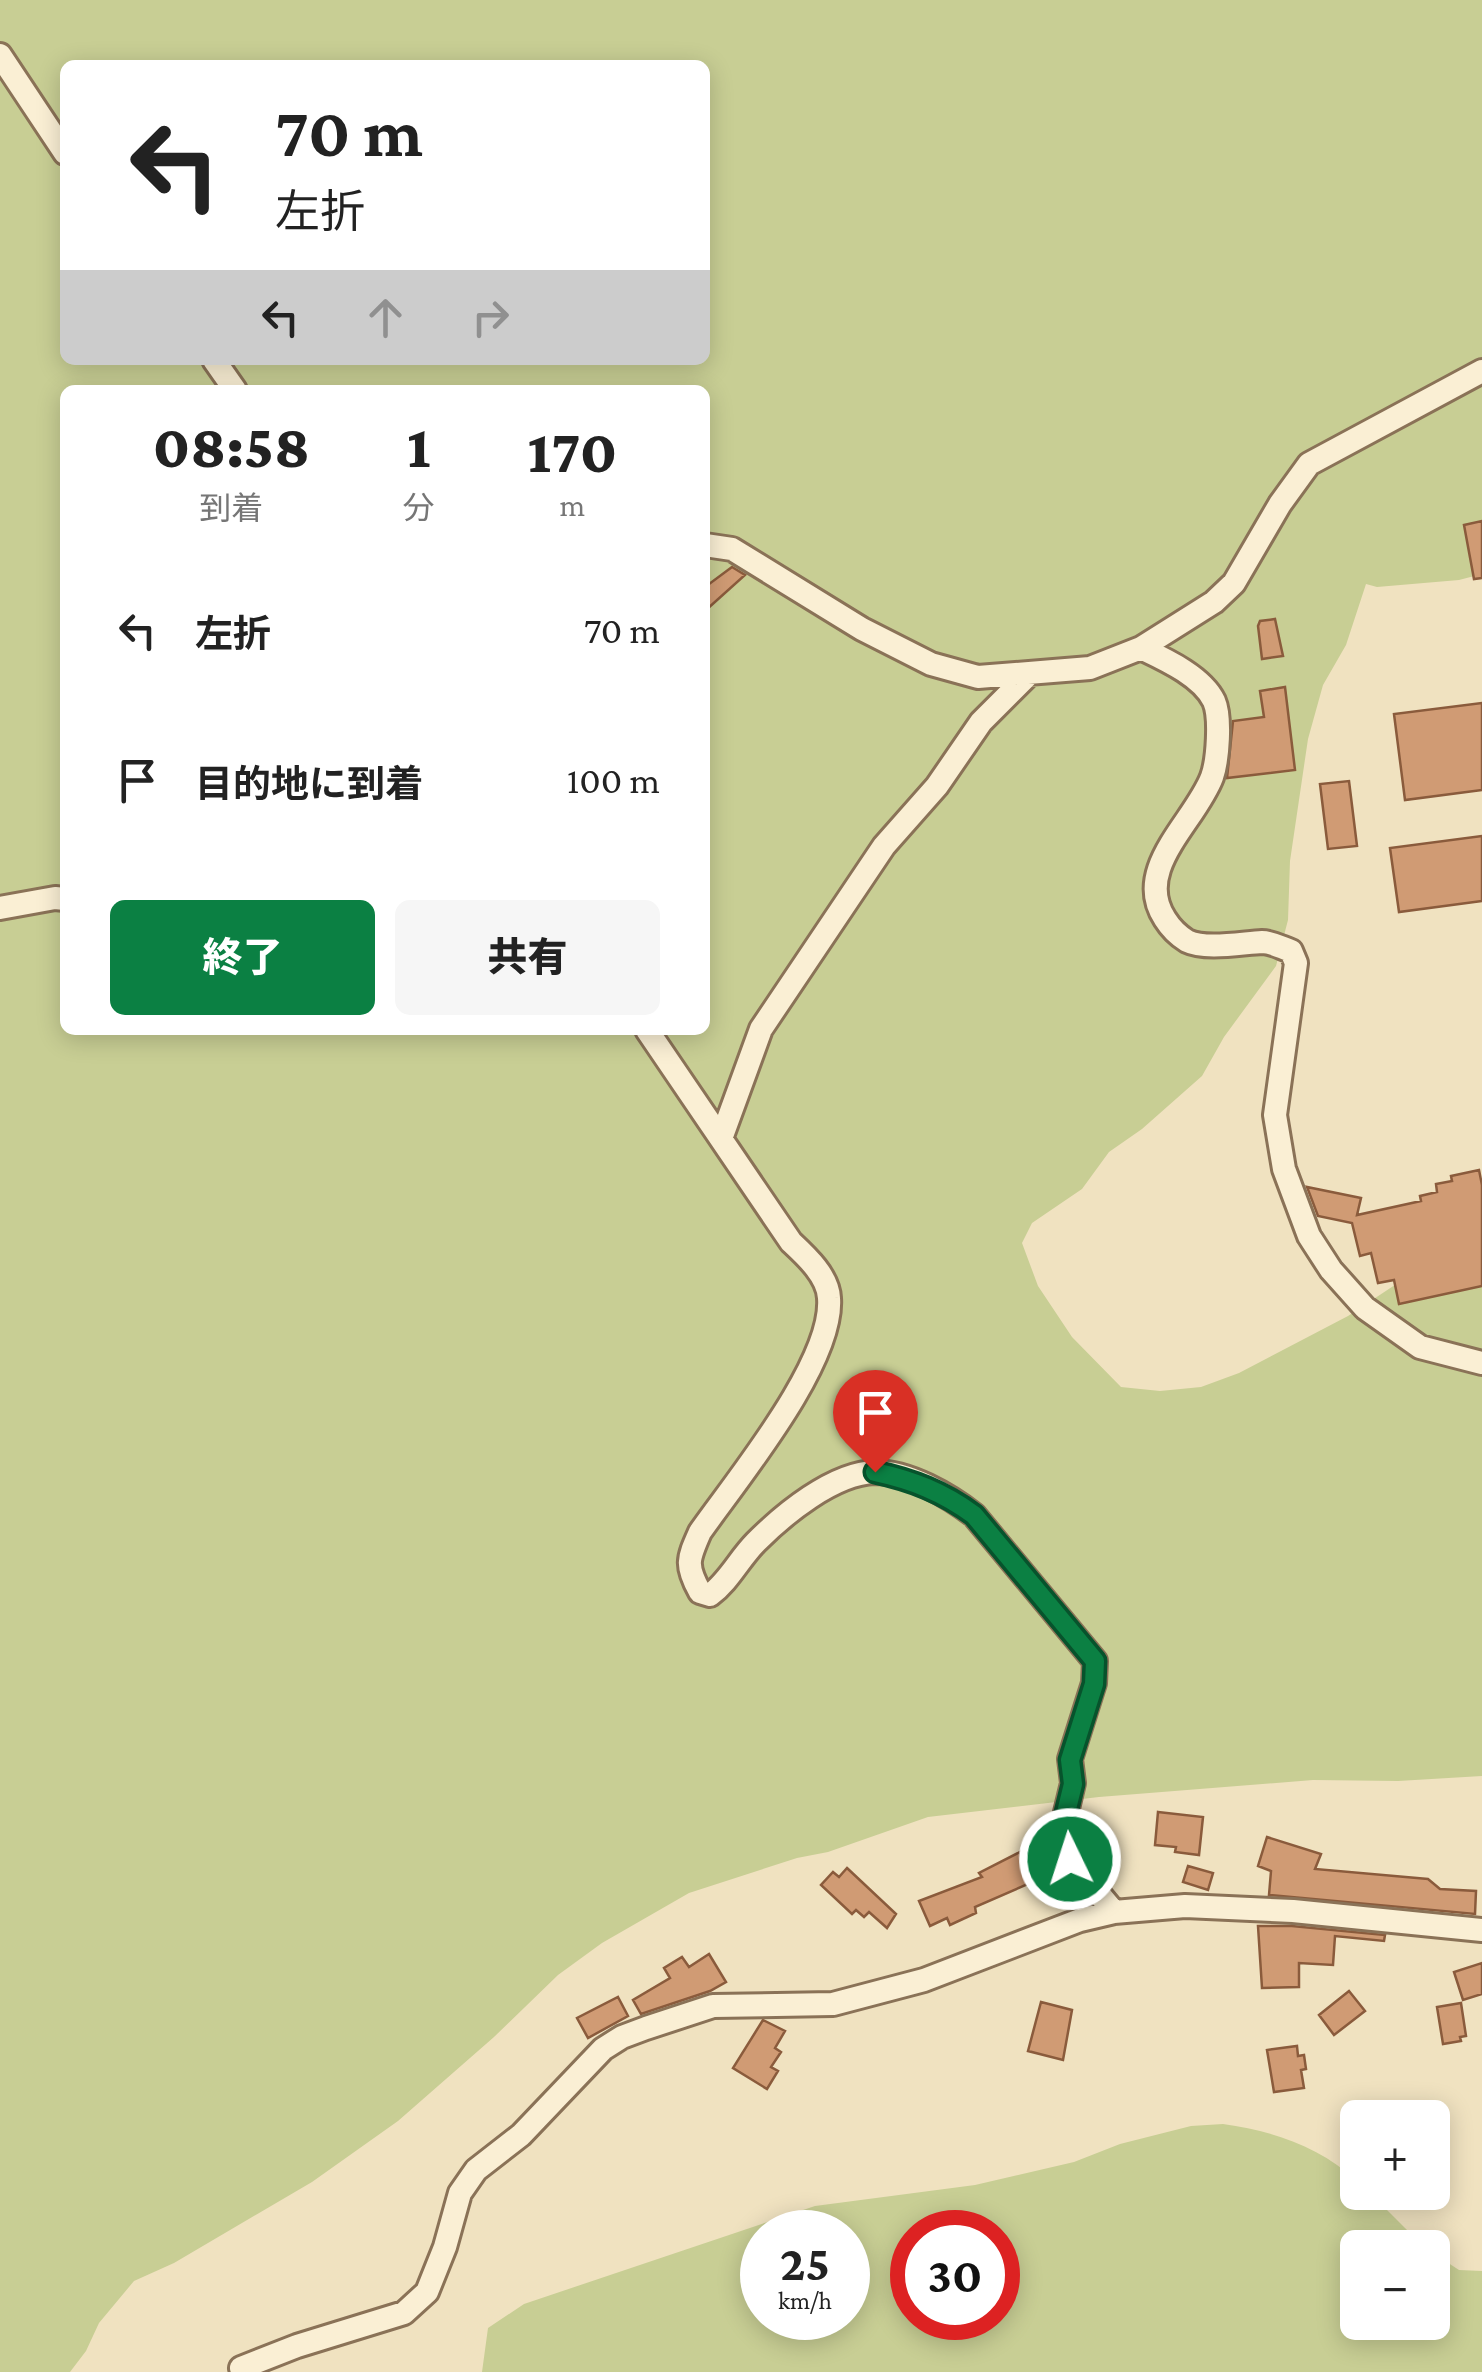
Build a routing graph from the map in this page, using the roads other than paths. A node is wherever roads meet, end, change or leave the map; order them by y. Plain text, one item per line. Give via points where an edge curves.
1 (0, 55) edge
2 (60, 145) edge
3 (1482, 370) edge
4 (710, 546) edge
5 (1141, 648) junction
6 (1028, 675) junction
7 (60, 898) edge
8 (0, 908) edge
9 (650, 1035) edge
10 (722, 1136) junction
11 (1482, 1363) edge
12 (1114, 1912) junction
13 (1482, 1930) edge
14 (241, 2368) dead end

1 - 2 street
3 - 5 street via 1309,464 1234,583
4 - 6 street via 732,549 931,664 978,677
5 - 6 street via 1090,668
5 - 11 street via 1182,668 1214,700 1217,728 1212,778 1165,854 1154,903 1188,942 1265,942 1291,952 1296,962 1275,1114 1284,1169 1309,1236 1366,1308 1420,1348
6 - 10 street via 884,846 761,1029
7 - 8 street
9 - 10 street
10 - 12 street via 830,1294 811,1368 700,1532 690,1574 700,1592 710,1595 796,1505 875,1472 950,1496 974,1515 1095,1661 1070,1760 1073,1784 1064,1821 1070,1859
12 - 13 street via 1184,1906 1293,1911
12 - 14 street via 924,1980 834,2004 712,2006 622,2037 476,2170 460,2193 427,2292 404,2313

